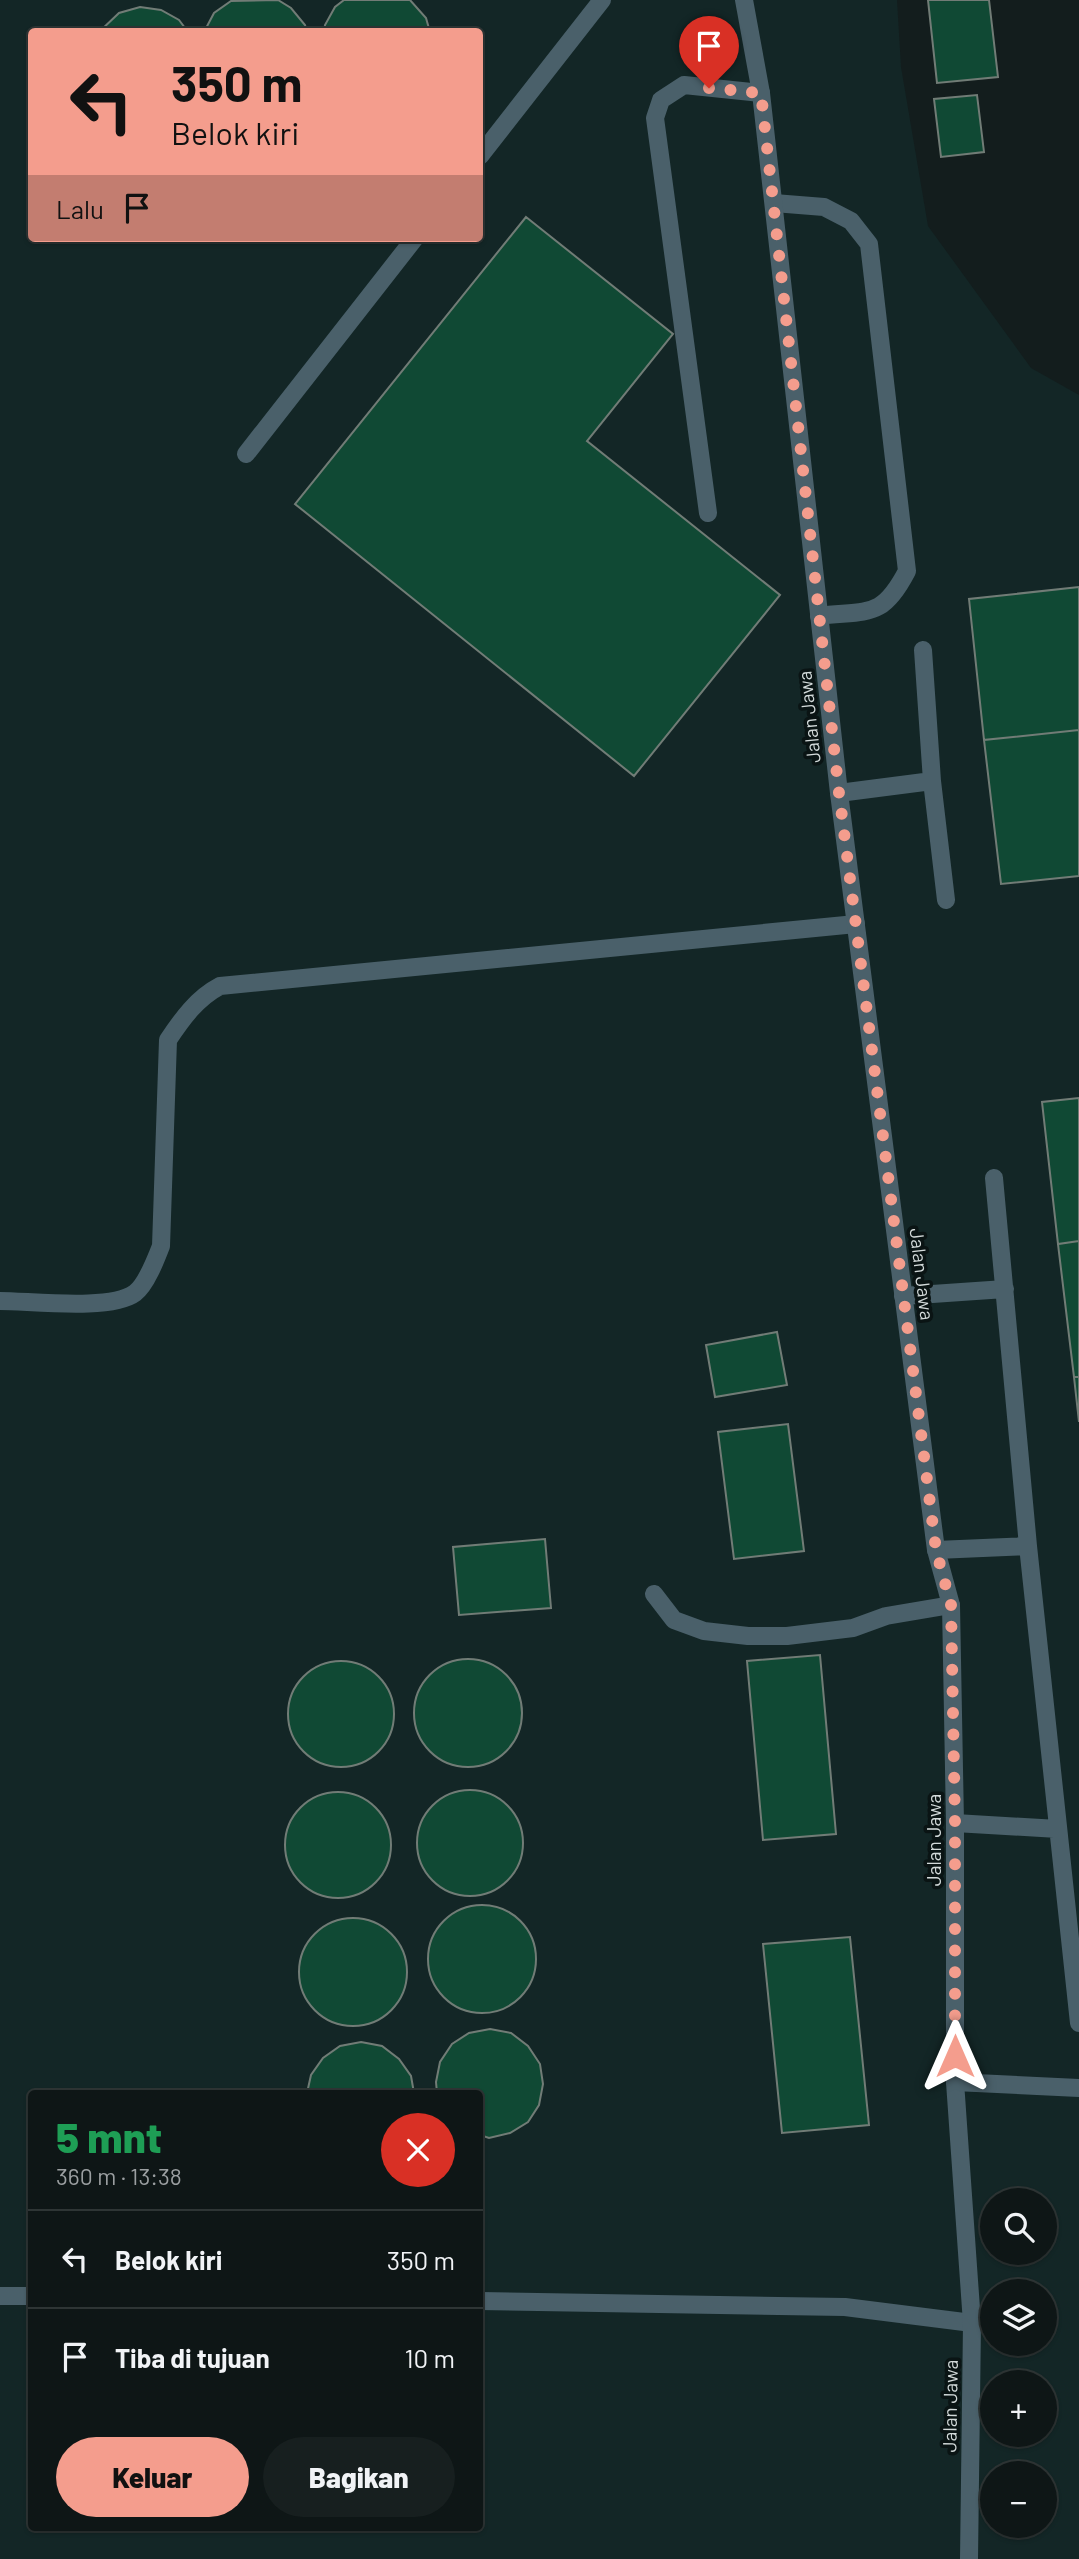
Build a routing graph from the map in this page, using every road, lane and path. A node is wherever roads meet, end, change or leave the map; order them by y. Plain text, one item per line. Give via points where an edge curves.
1 (602, 0) edge
2 (744, 0) edge
3 (761, 93) junction
4 (483, 152) edge
5 (774, 203) junction
6 (412, 242) edge
7 (246, 454) dead end
8 (708, 513) dead end
9 (819, 616) junction
10 (923, 650) dead end
11 (932, 781) junction
12 (839, 793) junction
13 (946, 900) dead end
14 (856, 924) junction
15 (994, 1178) dead end
16 (1005, 1289) junction
17 (903, 1296) junction
18 (0, 1301) edge
19 (1028, 1546) junction
20 (936, 1550) junction
21 (654, 1594) dead end
22 (951, 1605) junction
23 (955, 1823) junction
24 (1058, 1829) junction
25 (1079, 2023) edge
26 (955, 2081) junction
27 (1079, 2088) edge
28 (28, 2296) edge
29 (0, 2297) edge
30 (483, 2301) edge
31 (972, 2323) junction
32 (969, 2559) edge

1 - 4 street
2 - 3 street, Jalan Jawa
3 - 5 street, Jalan Jawa
3 - 8 street via 684,85 661,100 655,118
5 - 9 street, Jalan Jawa
5 - 9 street via 824,207 851,221 869,244 907,570 895,594 878,609
6 - 7 street
9 - 12 street, Jalan Jawa
10 - 11 street
11 - 12 street
11 - 13 street
12 - 14 street, Jalan Jawa
14 - 17 street, Jalan Jawa
14 - 18 street via 220,986 183,1017 168,1040 161,1246 135,1293 106,1304
15 - 16 street
16 - 17 street
16 - 19 street
17 - 20 street, Jalan Jawa
19 - 20 street
19 - 24 street
20 - 22 street, Jalan Jawa
21 - 22 street via 674,1620 704,1631 748,1636 853,1628 886,1616
22 - 23 street, Jalan Jawa
23 - 24 street
23 - 26 street, Jalan Jawa
24 - 25 street
26 - 27 street
26 - 31 street, Jalan Jawa
28 - 29 street
30 - 31 street via 845,2307
31 - 32 street, Jalan Jawa

